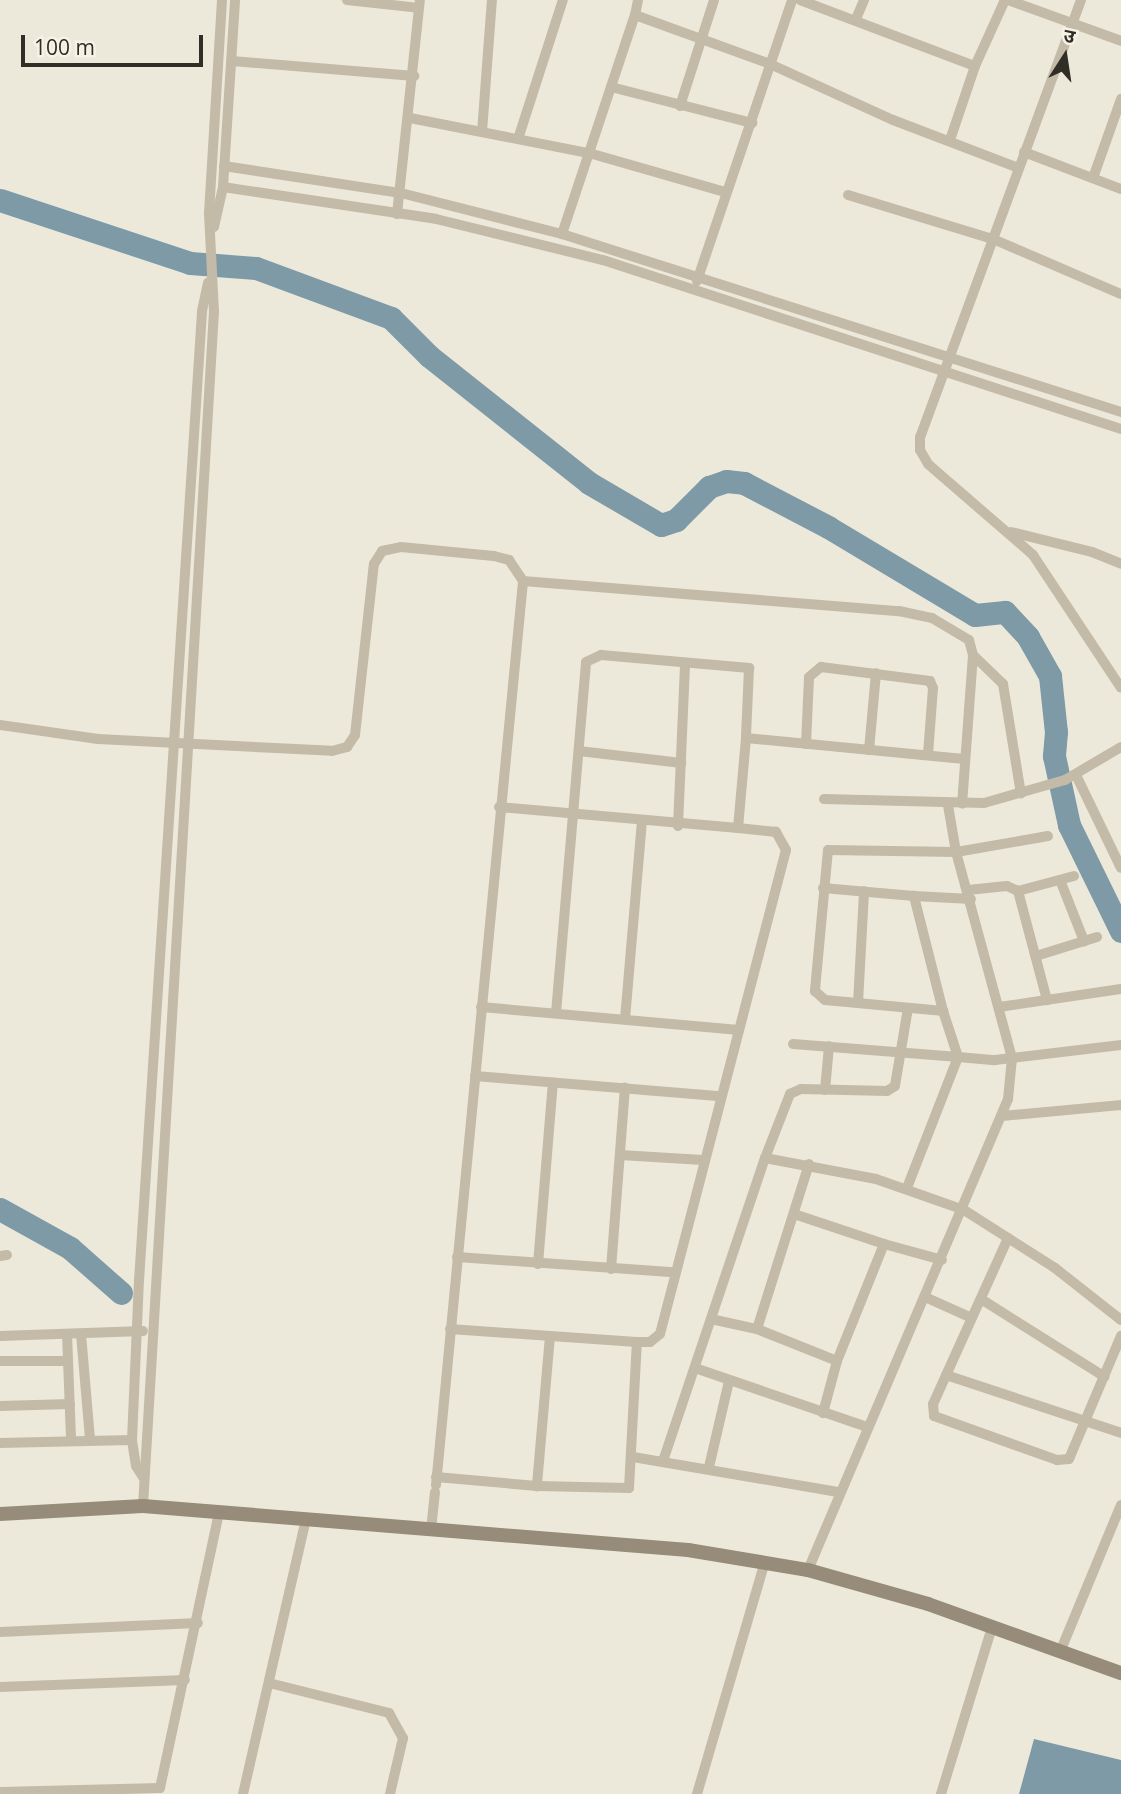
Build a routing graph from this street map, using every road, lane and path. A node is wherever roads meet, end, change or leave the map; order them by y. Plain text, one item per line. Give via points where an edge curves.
1 (222, 0) edge
2 (235, 0) edge
3 (347, 0) edge
4 (492, 0) edge
5 (563, 0) edge
6 (638, 0) edge
7 (714, 0) edge
8 (792, 0) edge
9 (800, 0) edge
10 (864, 0) edge
11 (1007, 0) edge
12 (1080, 0) edge
13 (419, 4) edge
14 (635, 15) junction
15 (856, 19) junction
16 (1071, 24) junction
17 (702, 39) junction
18 (1121, 41) edge
19 (232, 61) junction
20 (771, 64) junction
21 (975, 66) junction
22 (414, 75) junction
23 (611, 87) junction
24 (1120, 105) edge
25 (680, 106) junction
26 (410, 118) junction
27 (752, 123) junction
28 (482, 132) junction
29 (518, 139) junction
30 (950, 140) junction
31 (1024, 152) junction
32 (589, 153) junction
33 (224, 166) junction
34 (1016, 167) junction
35 (1094, 178) junction
36 (223, 187) junction
37 (1121, 189) edge
38 (725, 192) junction
39 (401, 193) junction
40 (848, 195) dead end
41 (397, 214) junction
42 (212, 234) junction
43 (562, 234) junction
44 (993, 239) junction
45 (210, 272) junction
46 (699, 276) junction
47 (694, 288) junction
48 (1121, 294) edge
49 (952, 356) junction
50 (945, 370) junction
51 (1121, 412) edge
52 (1121, 429) edge
53 (1010, 532) junction
54 (1121, 564) edge
55 (523, 581) junction
56 (973, 655) junction
57 (685, 663) junction
58 (876, 673) junction
59 (1121, 688) edge
60 (0, 725) edge
61 (746, 738) junction
62 (176, 741) junction
63 (191, 743) junction
64 (806, 744) junction
65 (1121, 747) edge
66 (869, 750) junction
67 (579, 751) junction
68 (928, 755) junction
69 (964, 759) junction
70 (681, 763) junction
71 (1076, 775) junction
72 (1026, 792) junction
73 (824, 799) dead end
74 (962, 804) junction
75 (947, 805) junction
76 (499, 807) junction
77 (574, 815) junction
78 (642, 822) junction
79 (678, 826) junction
80 (738, 828) junction
81 (1048, 836) dead end
82 (956, 852) junction
83 (1121, 868) edge
84 (1074, 876) dead end
85 (1060, 880) junction
86 (823, 888) junction
87 (864, 891) junction
88 (1018, 891) junction
89 (970, 894) junction
90 (914, 896) junction
91 (1097, 936) dead end
92 (1084, 941) junction
93 (1036, 957) junction
94 (1121, 989) edge
95 (1047, 1000) junction
96 (858, 1003) junction
97 (481, 1007) junction
98 (999, 1007) junction
99 (908, 1008) junction
100 (943, 1011) junction
101 (555, 1013) junction
102 (625, 1019) junction
103 (739, 1030) junction
104 (793, 1044) dead end
105 (1121, 1045) edge
106 (829, 1046) junction
107 (901, 1053) junction
108 (958, 1058) junction
109 (1012, 1058) junction
110 (475, 1076) junction
111 (553, 1083) junction
112 (625, 1088) junction
113 (825, 1090) junction
114 (720, 1096) junction
115 (1121, 1105) edge
116 (1002, 1116) junction
117 (620, 1155) junction
118 (765, 1158) junction
119 (703, 1160) junction
120 (809, 1164) junction
121 (907, 1188) junction
122 (964, 1210) junction
123 (794, 1214) junction
124 (1008, 1238) junction
125 (884, 1244) junction
126 (457, 1257) junction
127 (942, 1260) junction
128 (538, 1264) junction
129 (611, 1269) junction
130 (673, 1272) junction
131 (925, 1297) junction
132 (981, 1298) junction
133 (972, 1318) junction
134 (711, 1319) junction
135 (1121, 1320) edge
136 (152, 1329) junction
137 (450, 1329) junction
138 (758, 1329) junction
139 (137, 1332) junction
140 (67, 1334) junction
141 (81, 1334) junction
142 (0, 1336) edge
143 (550, 1336) junction
144 (1121, 1336) edge
145 (637, 1342) junction
146 (68, 1360) junction
147 (0, 1361) edge
148 (837, 1361) junction
149 (695, 1368) junction
150 (946, 1375) junction
151 (1105, 1377) junction
152 (729, 1381) junction
153 (70, 1404) junction
154 (0, 1406) edge
155 (823, 1413) junction
156 (1087, 1421) junction
157 (867, 1427) junction
158 (1121, 1433) edge
159 (90, 1439) junction
160 (71, 1440) junction
161 (132, 1440) junction
162 (0, 1443) edge
163 (633, 1457) junction
164 (663, 1461) junction
165 (709, 1467) junction
166 (143, 1477) junction
167 (436, 1485) junction
168 (537, 1486) junction
169 (838, 1492) junction
170 (1121, 1505) edge
171 (143, 1506) junction
172 (219, 1513) junction
173 (0, 1514) edge
174 (306, 1520) junction
175 (431, 1530) junction
176 (764, 1565) junction
177 (808, 1570) junction
178 (198, 1623) junction
179 (992, 1627) junction
180 (0, 1632) edge
181 (1060, 1652) junction
182 (1121, 1673) edge
183 (185, 1680) junction
184 (269, 1683) junction
185 (0, 1687) edge
186 (159, 1791) edge
187 (0, 1792) edge
188 (243, 1794) edge
189 (390, 1794) edge
190 (697, 1794) edge
191 (941, 1794) edge

1 - 42 street via 210,188
2 - 19 street
3 - 13 street
4 - 28 street
5 - 29 street
6 - 14 street
7 - 17 street
8 - 20 street
9 - 15 street
10 - 15 street
11 - 16 street
11 - 21 street
12 - 16 street
13 - 22 street
14 - 17 street
14 - 23 street
15 - 21 street
16 - 18 street
16 - 31 street
17 - 20 street
17 - 25 street
19 - 22 street
19 - 33 street
20 - 27 street
20 - 30 street via 893,120
21 - 30 street
22 - 26 street
23 - 25 street
23 - 32 street
24 - 35 street
25 - 27 street
26 - 28 street
26 - 39 street
27 - 38 street
28 - 29 street
29 - 32 street
30 - 34 street
31 - 34 street
31 - 35 street
32 - 38 street
32 - 43 street
33 - 36 street
33 - 39 street
34 - 44 street
35 - 37 street
36 - 41 street
36 - 42 street
38 - 46 street
39 - 41 street
39 - 43 street
40 - 44 street
41 - 47 street via 436,219 603,260
42 - 45 street
43 - 46 street
44 - 48 street
44 - 49 street
45 - 62 street via 202,311
45 - 63 street via 214,312
46 - 47 street
46 - 49 street
47 - 50 street
49 - 50 street
49 - 51 street
50 - 52 street
50 - 53 street via 920,436 920,450 928,464
53 - 54 street via 1092,551
53 - 59 street via 1033,555
55 - 56 street via 907,612 932,618 959,633 969,640
55 - 63 street via 509,560 494,556 401,547 382,551 374,564 355,735 347,747 332,751
55 - 76 street
56 - 69 street
56 - 72 street via 1003,684
57 - 61 street via 749,668
57 - 67 street via 592,655 586,663
57 - 70 street
58 - 64 street via 812,671
58 - 66 street
58 - 68 street via 930,681
60 - 62 street via 98,739
61 - 64 street
61 - 80 street
62 - 63 street
62 - 139 street
63 - 136 street
64 - 66 street
65 - 71 street
66 - 68 street
67 - 70 street
67 - 77 street
68 - 69 street
69 - 74 street
70 - 79 street
71 - 72 street
71 - 83 street
72 - 74 street
73 - 75 street
74 - 75 street
75 - 82 street
76 - 77 street
76 - 97 street
77 - 78 street
77 - 101 street
78 - 79 street
78 - 102 street
79 - 80 street
80 - 103 street via 776,832 786,850
81 - 82 street
82 - 86 street via 828,850
82 - 89 street
84 - 85 street
85 - 88 street
85 - 92 street
86 - 87 street
86 - 96 street via 816,991 825,1000
87 - 90 street
87 - 96 street
88 - 89 street via 1007,886
88 - 93 street
89 - 90 street
89 - 98 street
90 - 100 street
91 - 92 street
92 - 93 street
93 - 95 street
94 - 95 street
95 - 98 street
96 - 99 street
97 - 101 street
97 - 110 street
98 - 109 street
99 - 100 street
99 - 107 street
100 - 108 street
101 - 102 street
102 - 103 street
103 - 114 street
104 - 106 street
105 - 109 street
106 - 107 street
106 - 113 street
107 - 108 street
107 - 113 street via 895,1086 887,1091
108 - 109 street
108 - 121 street
109 - 116 street
110 - 111 street
110 - 126 street
111 - 112 street
111 - 128 street
112 - 114 street
112 - 117 street
113 - 118 street via 790,1094
114 - 119 street
115 - 116 street
116 - 122 street
117 - 119 street
117 - 129 street
118 - 120 street
118 - 134 street
119 - 130 street
120 - 121 street
120 - 123 street
121 - 122 street
122 - 124 street
122 - 127 street
123 - 125 street
123 - 138 street
124 - 132 street
124 - 135 street
125 - 127 street
125 - 148 street
126 - 128 street
126 - 137 street
127 - 131 street
128 - 129 street
129 - 130 street
130 - 145 street via 660,1334 650,1342
131 - 133 street
131 - 157 street
132 - 133 street
132 - 151 street
133 - 150 street
134 - 138 street
134 - 149 street
136 - 139 street
136 - 166 street via 149,1466
137 - 143 street
137 - 167 street
138 - 148 street
139 - 141 street
139 - 161 street
140 - 141 street
140 - 142 street
140 - 146 street
141 - 159 street
143 - 145 street
143 - 168 street
144 - 151 street
145 - 163 street
146 - 147 street
146 - 153 street
148 - 155 street
149 - 152 street
149 - 164 street
150 - 156 street
150 - 156 street via 933,1404 934,1416 1057,1460 1069,1459
151 - 156 street
152 - 155 street
152 - 165 street
153 - 154 street
153 - 160 street
155 - 157 street
156 - 158 street
157 - 169 street
159 - 160 street
159 - 161 street
160 - 162 street
161 - 166 street via 136,1466
163 - 164 street
163 - 168 street via 632,1481 622,1490
164 - 165 street
165 - 169 street
166 - 171 street
167 - 168 street
167 - 175 street
169 - 177 street
170 - 181 street
171 - 172 main road
171 - 173 main road
172 - 174 main road
172 - 178 street
174 - 175 main road
174 - 184 street
175 - 176 main road via 688,1550
176 - 177 main road
176 - 190 street
177 - 179 main road
178 - 180 street
178 - 183 street
179 - 181 main road
179 - 191 street
181 - 182 main road
183 - 185 street
183 - 186 street
184 - 188 street
184 - 189 street via 389,1713 403,1738
186 - 187 street

